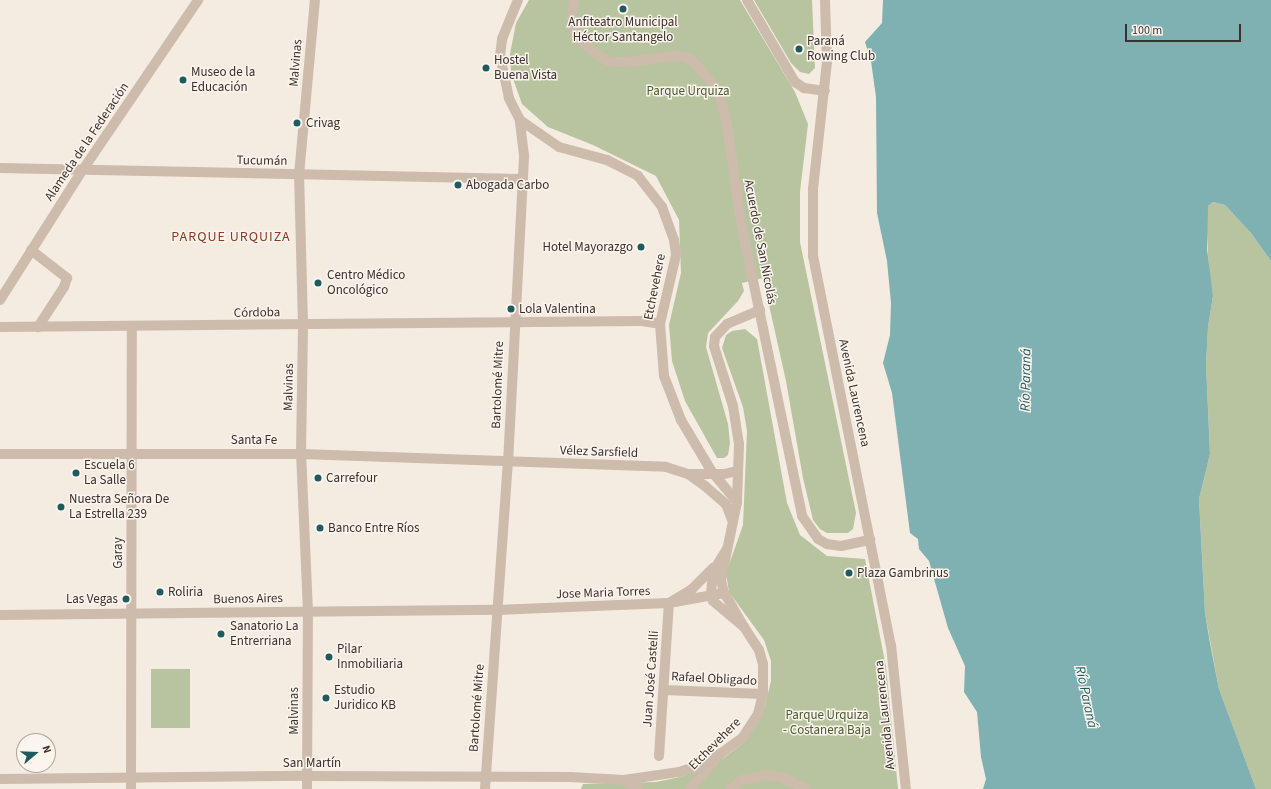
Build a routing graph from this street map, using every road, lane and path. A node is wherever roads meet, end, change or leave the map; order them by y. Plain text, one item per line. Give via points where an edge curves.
1 (198, 0) edge
2 (315, 0) edge
3 (518, 0) edge
4 (574, 0) edge
5 (747, 0) edge
6 (825, 0) edge
7 (825, 91) junction
8 (520, 120) junction
9 (0, 168) edge
10 (82, 171) junction
11 (299, 175) junction
12 (523, 179) junction
13 (31, 250) junction
14 (0, 300) edge
15 (760, 310) junction
16 (514, 322) junction
17 (660, 324) junction
18 (303, 325) junction
19 (0, 327) edge
20 (38, 327) junction
21 (132, 328) junction
22 (131, 453) junction
23 (0, 454) edge
24 (301, 454) junction
25 (508, 463) junction
26 (738, 471) junction
27 (712, 472) junction
28 (688, 474) junction
29 (736, 502) junction
30 (733, 522) junction
31 (870, 540) junction
32 (727, 549) junction
33 (717, 564) junction
34 (724, 593) junction
35 (711, 595) junction
36 (668, 603) junction
37 (496, 610) junction
38 (308, 612) junction
39 (132, 614) junction
40 (0, 615) edge
41 (744, 627) junction
42 (664, 690) junction
43 (763, 694) junction
44 (720, 754) junction
45 (659, 756) dead end
46 (307, 776) junction
47 (131, 777) junction
48 (486, 778) junction
49 (0, 779) edge
50 (624, 780) junction
51 (131, 789) edge
52 (307, 789) edge
53 (485, 789) edge
54 (639, 789) edge
55 (690, 789) edge
56 (730, 789) edge
57 (806, 789) edge
58 (906, 789) edge

1 - 10 street, Alameda de la Federación
2 - 11 street, Malvinas
3 - 8 street, Bartolomé Mitre via 502,39 500,56 510,98
4 - 15 street, Acuerdo de San Nicolás via 574,30 580,40 600,57 611,62 685,57 694,62 718,91 727,123 736,195
5 - 7 street via 795,82 804,88
6 - 7 street, Avenida Laurencena
7 - 31 street, Avenida Laurencena via 813,194 813,256
8 - 12 street, Bartolomé Mitre via 524,155
8 - 17 street, Etchevehere via 559,147 622,166 638,176 654,194 669,221 676,255
9 - 10 street, Tucumán
10 - 11 street, Tucumán
10 - 13 street, Alameda de la Federación
11 - 12 street, Tucumán
11 - 18 street, Malvinas
12 - 16 street, Bartolomé Mitre
13 - 14 street, Alameda de la Federación
13 - 20 street via 66,278 64,287
15 - 26 street via 727,324 720,330 714,346 738,426
15 - 31 street, Acuerdo de San Nicolás via 802,516 818,539 827,544 840,546
16 - 17 street, Córdoba via 642,321
16 - 18 street, Córdoba
16 - 25 street, Bartolomé Mitre
17 - 27 street, Etchevehere via 664,376 673,401
18 - 21 street, Córdoba
18 - 24 street, Malvinas
19 - 20 street, Córdoba
20 - 21 street, Córdoba
21 - 22 street, Garay
22 - 23 street, Santa Fe
22 - 24 street, Santa Fe
22 - 39 street, Garay
24 - 25 street, Santa Fe
24 - 38 street, Malvinas
25 - 28 street, Vélez Sarsfield via 666,467
25 - 37 street, Bartolomé Mitre
26 - 27 street, Vélez Sarsfield via 724,474
26 - 29 street
27 - 28 street, Vélez Sarsfield
27 - 29 street, Etchevehere
28 - 30 street, Vélez Sarsfield via 726,504
29 - 30 street
30 - 32 street, Etchevehere
31 - 58 street, Avenida Laurencena via 894,668
32 - 33 street, Etchevehere
32 - 34 street, Etchevehere via 722,569
33 - 35 street, Etchevehere via 710,582
33 - 36 street via 692,589
34 - 35 street
34 - 41 street, Etchevehere
35 - 36 street, Jose Maria Torres
35 - 41 street, Etchevehere via 713,601
36 - 37 street, Jose Maria Torres
36 - 42 street, Juan José Castelli
37 - 38 street, Buenos Aires
37 - 48 street, Bartolomé Mitre
38 - 39 street, Buenos Aires
38 - 46 street, Malvinas
39 - 40 street, Buenos Aires
39 - 47 street, Garay
41 - 43 street, Etchevehere via 759,650
42 - 43 street, Rafael Obligado
42 - 45 street, Juan José Castelli
43 - 44 street, Etchevehere via 751,728
44 - 50 street, San Martín via 700,765 679,772
44 - 55 street, Etchevehere
46 - 47 street, San Martín
46 - 48 street, San Martín
46 - 52 street, Malvinas
47 - 49 street, San Martín
47 - 51 street, Garay
48 - 50 street, San Martín via 570,777
48 - 53 street, Bartolomé Mitre
50 - 54 street
56 - 57 street via 742,780 766,775 781,777

